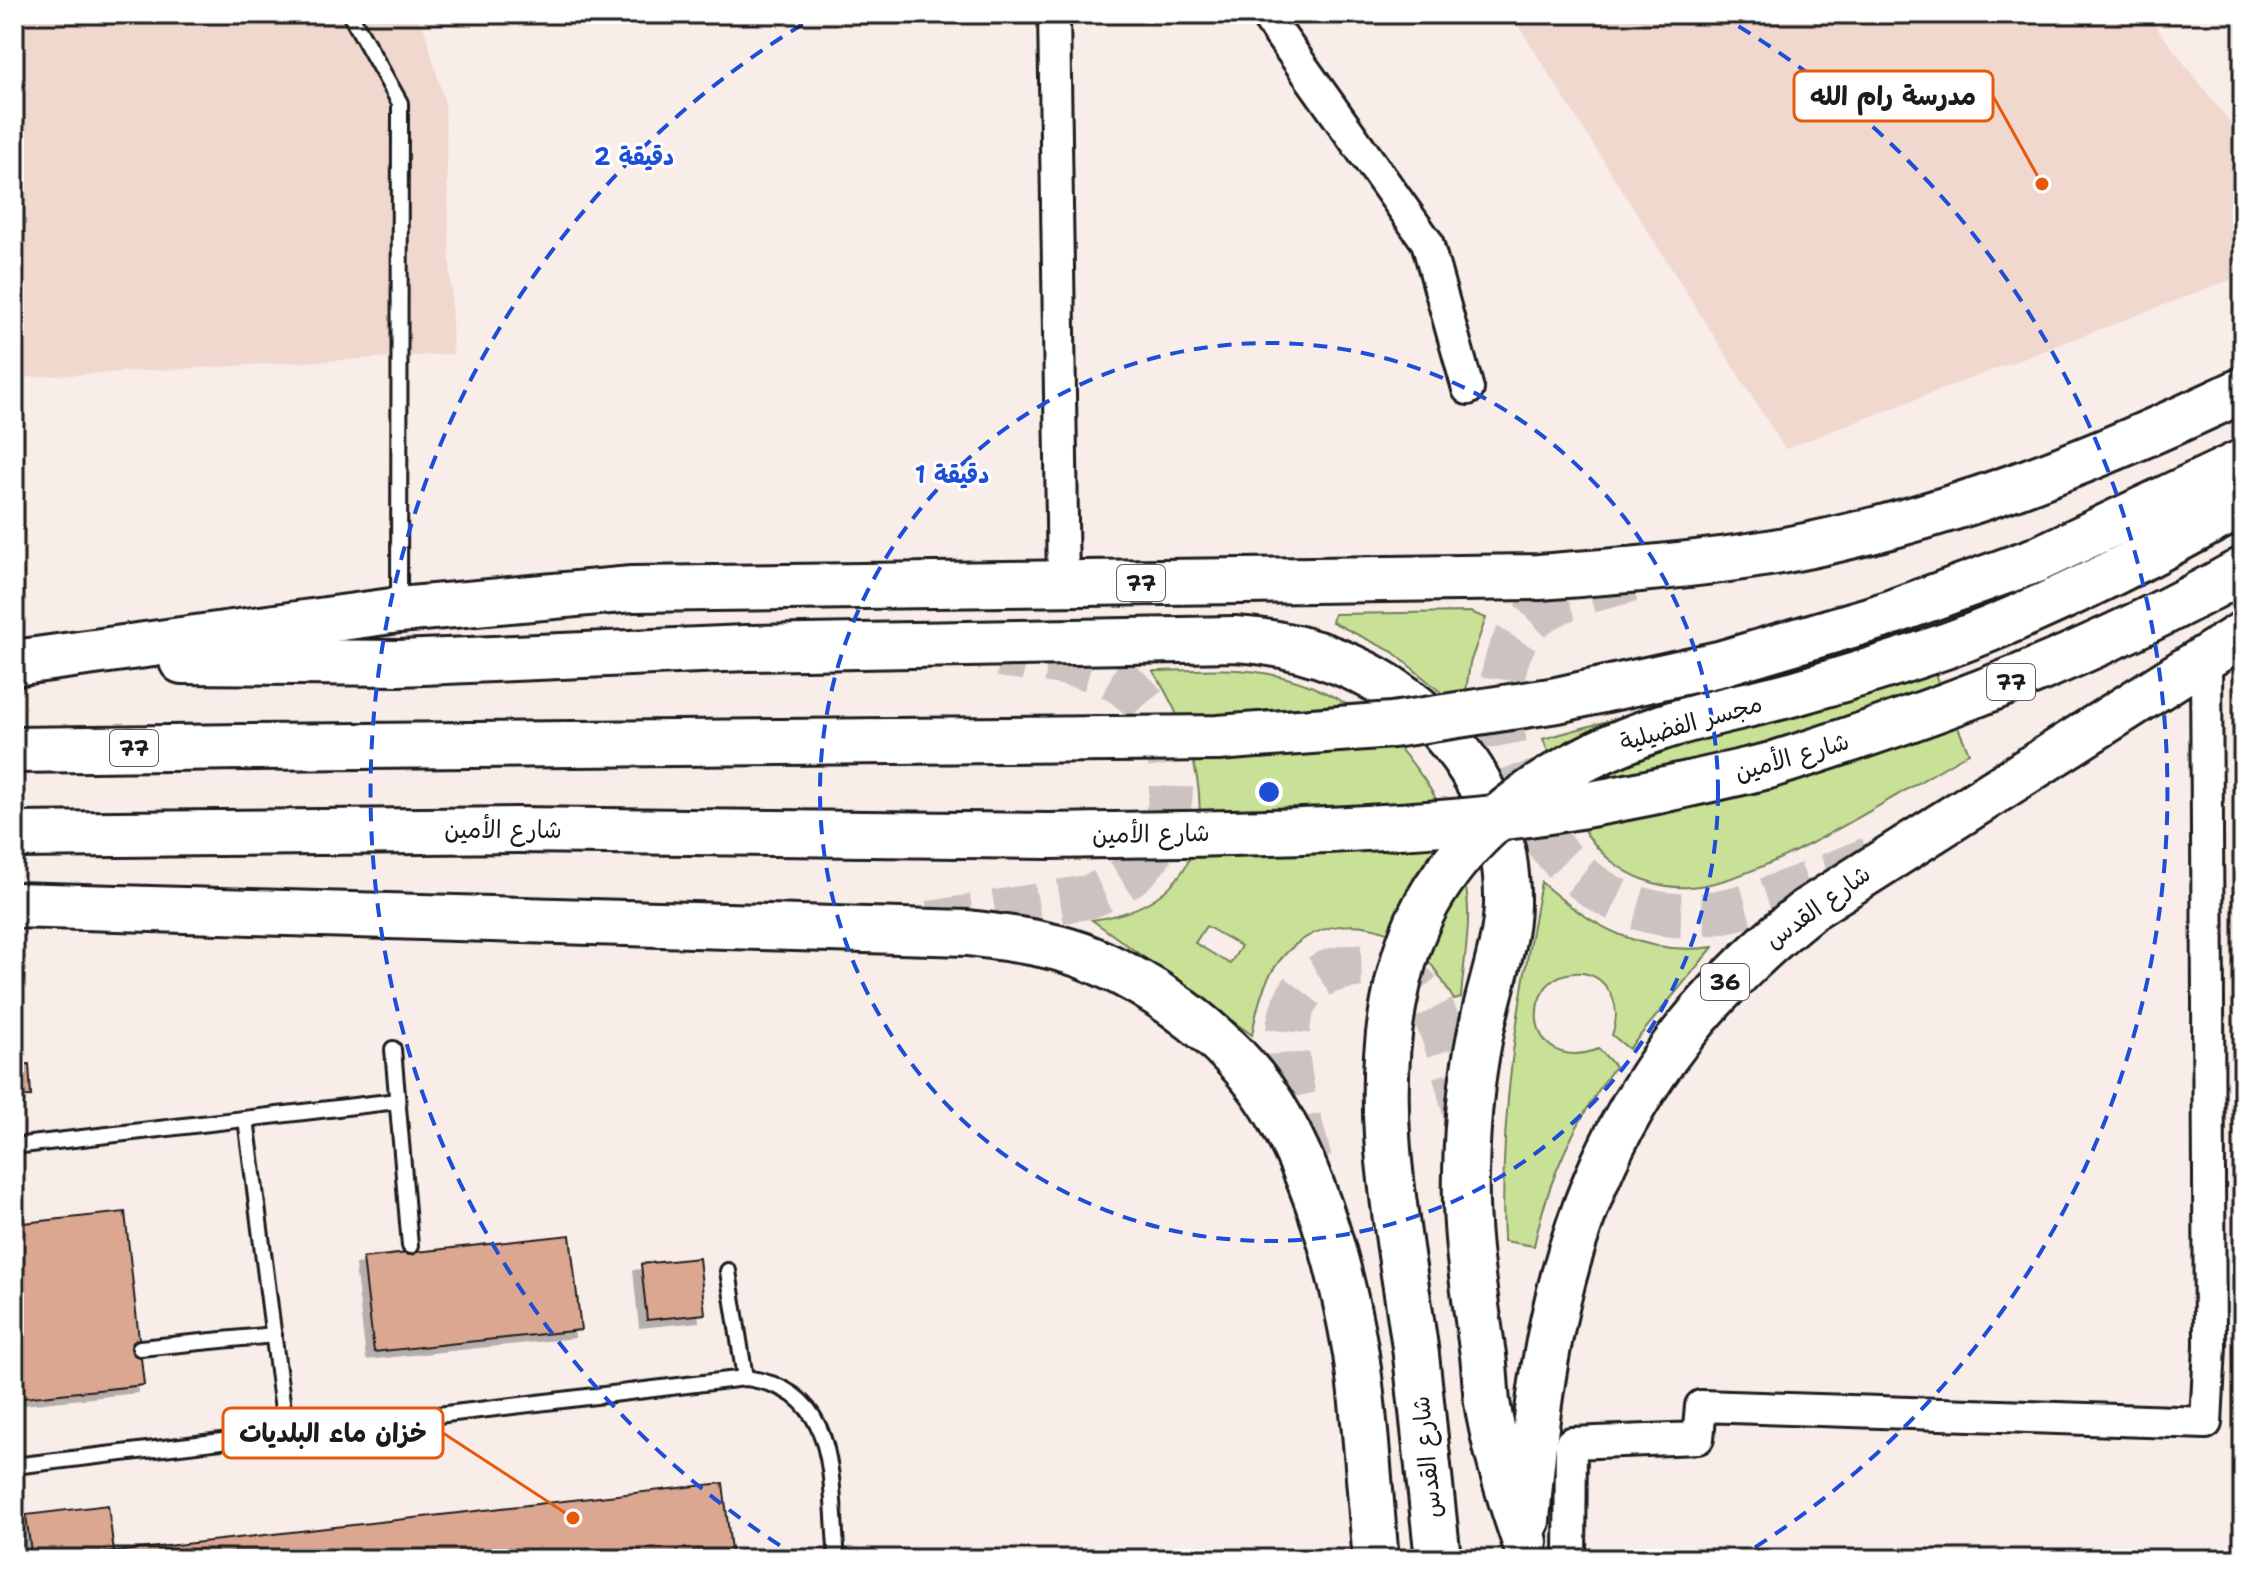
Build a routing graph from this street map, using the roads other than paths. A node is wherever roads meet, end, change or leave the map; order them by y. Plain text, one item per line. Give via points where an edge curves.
1 (350, 14) edge
2 (1054, 14) edge
3 (1265, 14) edge
4 (1468, 389) dead end
5 (2243, 390) edge
6 (2243, 462) edge
7 (2243, 504) edge
8 (2243, 570) edge
9 (1063, 584) junction
10 (399, 610) junction
11 (2243, 634) edge
12 (79, 655) junction
13 (2206, 657) junction
14 (14, 663) edge
15 (14, 750) edge
16 (14, 835) edge
17 (14, 905) edge
18 (393, 1049) dead end
19 (397, 1101) junction
20 (246, 1119) junction
21 (14, 1146) edge
22 (410, 1246) dead end
23 (728, 1271) dead end
24 (274, 1335) junction
25 (140, 1348) dead end
26 (1416, 1355) joint
27 (745, 1378) junction
28 (286, 1433) junction
29 (14, 1466) edge
30 (1525, 1551) edge
31 (837, 1559) edge
32 (1376, 1559) edge
33 (1438, 1559) edge
34 (1570, 1559) edge

1 - 10 lane via 400,103
2 - 9 street
3 - 4 street via 1427,242
5 - 9 main road, 77 via 2053,475 1877,529 1781,551 1683,566 1539,577
6 - 15 main road, 77, bridge via 2036,560 1879,617 1719,664 1557,700 1392,725 1218,738
7 - 26 main road, مجسر الفضيلية, bridge via 2025,614 1949,644 1801,692 1658,728 1595,753 1555,776 1483,833 1426,904 1394,1003 1388,1137
8 - 16 main road, شارع الأمين / 77, bridge via 2114,637 1886,729 1768,766 1530,814 1290,831 1049,836 251,830
9 - 10 main road, 77 via 632,589
10 - 12 main road, 77
11 - 13 main road, شارع القدس / 36
12 - 14 main road, 77
12 - 30 main road, 77 via 399,663 746,648 1234,639 1274,641 1316,652 1384,684 1412,702 1459,751 1482,789 1501,842 1507,907 1473,1084 1467,1234 1496,1450
13 - 30 main road, شارع القدس / 36 via 1808,910 1742,966 1684,1029 1627,1112 1585,1203 1544,1369
13 - 34 street via 2206,1423 1701,1406 1698,1438 1571,1443
17 - 32 main road via 968,933 1024,940 1080,955 1120,973 1162,998 1228,1053 1279,1116 1306,1175 1328,1235 1355,1351
18 - 19 lane
19 - 20 lane
19 - 22 lane
20 - 21 lane
20 - 24 lane
23 - 27 lane
24 - 25 lane
24 - 28 lane
26 - 33 main road, شارع القدس
27 - 28 lane
27 - 31 lane via 790,1389 810,1408 824,1435
28 - 29 lane

